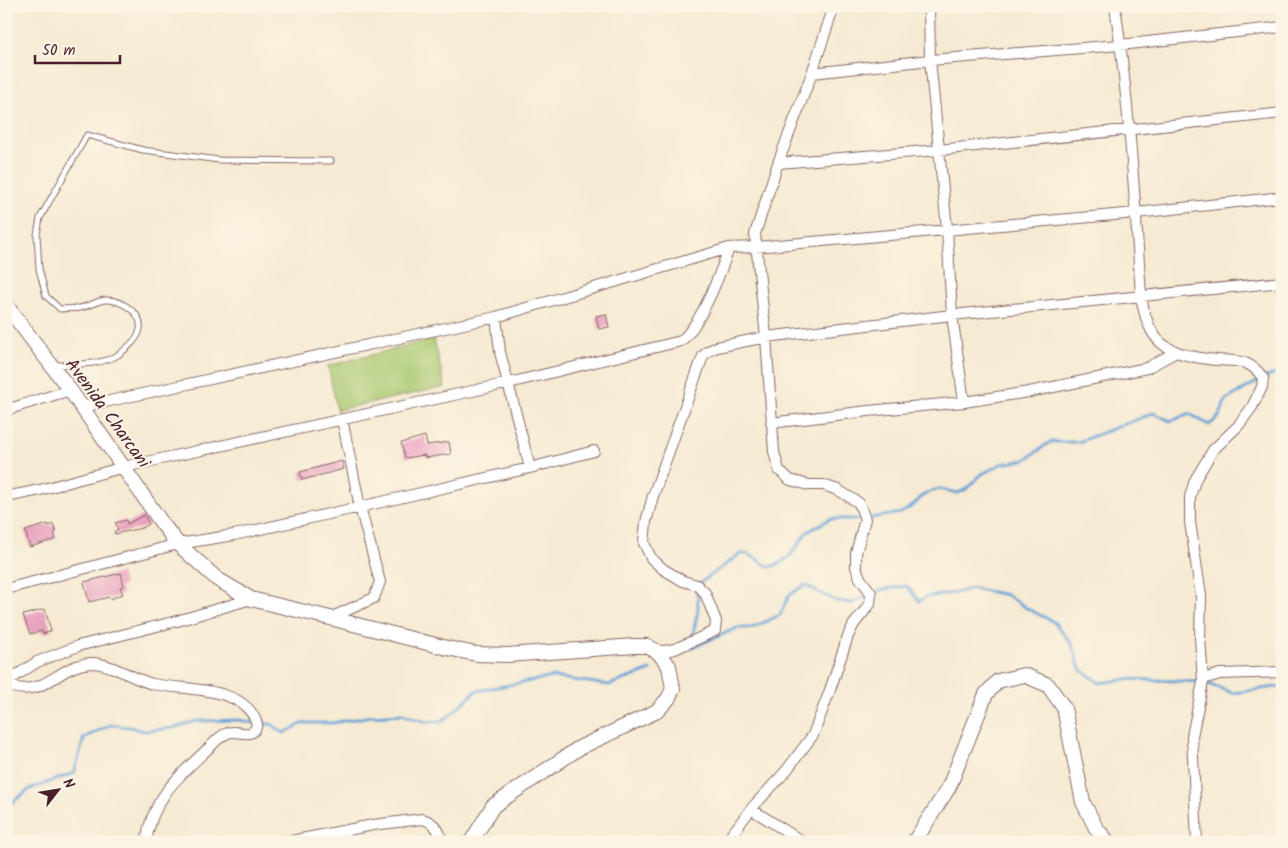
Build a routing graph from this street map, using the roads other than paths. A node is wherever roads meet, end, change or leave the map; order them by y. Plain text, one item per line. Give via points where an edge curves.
1 (834, 6) edge
2 (929, 6) edge
3 (1115, 6) edge
4 (1282, 27) edge
5 (1120, 44) junction
6 (930, 60) junction
7 (812, 73) junction
8 (1282, 113) edge
9 (1129, 130) junction
10 (939, 150) junction
11 (331, 161) dead end
12 (778, 163) junction
13 (1282, 197) edge
14 (1136, 213) junction
15 (947, 229) junction
16 (729, 248) junction
17 (755, 248) junction
18 (1282, 282) edge
19 (1141, 296) junction
20 (6, 306) edge
21 (952, 315) junction
22 (496, 317) junction
23 (766, 337) junction
24 (1176, 352) junction
25 (51, 366) junction
26 (509, 383) junction
27 (70, 390) junction
28 (964, 402) junction
29 (82, 407) junction
30 (6, 410) edge
31 (342, 420) junction
32 (771, 423) junction
33 (594, 451) dead end
34 (124, 467) junction
35 (530, 468) junction
36 (6, 497) edge
37 (360, 507) junction
38 (178, 544) junction
39 (6, 589) edge
40 (251, 600) junction
41 (330, 618) junction
42 (659, 653) junction
43 (1282, 672) edge
44 (1203, 679) junction
45 (6, 683) edge
46 (751, 809) junction
47 (146, 842) edge
48 (286, 842) edge
49 (442, 842) edge
50 (471, 842) edge
51 (726, 842) edge
52 (802, 842) edge
53 (914, 842) edge
54 (1108, 842) edge
55 (1197, 842) edge

1 - 7 street
2 - 6 street
3 - 5 street
4 - 5 street
5 - 6 street
5 - 9 street
6 - 7 street
6 - 10 street
7 - 12 street
8 - 9 street
9 - 10 street
9 - 14 street
10 - 12 street
10 - 15 street
11 - 25 lane via 219,160 143,150 86,136 40,218 37,243 46,296 60,308 80,308 104,300 120,303 132,311 140,329 135,341 118,355 95,364
12 - 17 street via 755,234
13 - 14 street
14 - 15 street
14 - 19 street
15 - 17 street
15 - 21 street
16 - 17 street
16 - 22 street
16 - 26 street via 712,290 688,334 681,340
17 - 23 street
18 - 19 street
19 - 21 street
19 - 24 street via 1144,316 1159,343
20 - 25 main road, Avenida Charcani
21 - 23 street
21 - 28 street
22 - 26 street via 500,352
22 - 29 street
23 - 32 street
23 - 42 street via 717,347 703,356 653,496 646,522 644,544 647,551 663,569 697,585 705,593 717,626 716,631 675,650
24 - 28 street via 1147,368
24 - 44 street via 1209,360 1248,363 1263,378 1252,407 1213,450 1195,480 1190,497 1190,522 1201,596
25 - 27 main road, Avenida Charcani
26 - 31 street
26 - 35 street
27 - 29 main road, Avenida Charcani
27 - 30 street
28 - 32 street
29 - 34 main road, Avenida Charcani
31 - 34 street
31 - 37 street
32 - 46 street via 779,470 790,480 823,485 859,503 865,519 856,553 856,567 871,593 870,604 848,636 813,735 786,772
33 - 35 street
34 - 36 street
34 - 38 main road, Avenida Charcani
35 - 37 street
37 - 38 street
37 - 41 street via 380,582 374,598
38 - 39 street
38 - 40 main road, Avenida Charcani via 217,579
40 - 41 main road, Avenida Charcani
40 - 45 street via 78,646 37,662
41 - 42 main road, Avenida Charcani via 476,654 507,655 634,646 648,646
42 - 50 main road via 668,666 673,689 668,700 657,711 579,748 492,806
43 - 44 street via 1220,674
44 - 55 street via 1192,736
45 - 47 street via 14,688 29,689 71,668 92,663 122,670 151,684 217,693 235,699 254,715 257,724 253,732 225,734 174,780 154,810
46 - 51 street
46 - 52 street
48 - 49 street via 422,819 436,827
53 - 54 main road via 949,787 986,694 998,681 1024,675 1048,685 1064,708 1083,802 1096,828

